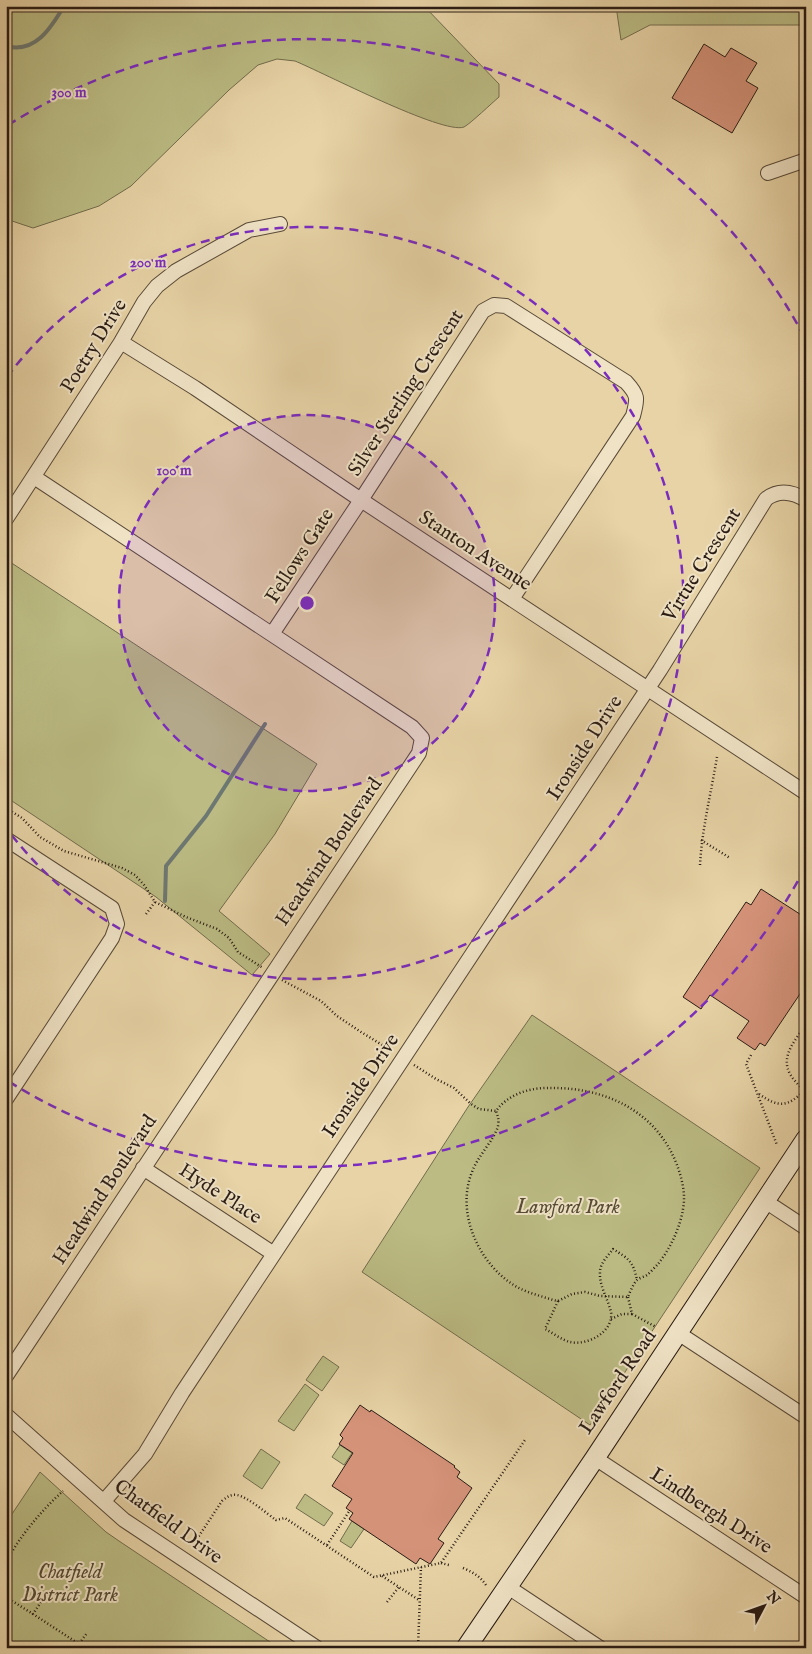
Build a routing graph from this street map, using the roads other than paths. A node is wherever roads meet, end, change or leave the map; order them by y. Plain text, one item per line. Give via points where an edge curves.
1 (806, 160) edge
2 (768, 173) dead end
3 (280, 224) dead end
4 (121, 342) junction
5 (34, 477) junction
6 (361, 500) junction
7 (806, 500) edge
8 (6, 519) edge
9 (512, 599) junction
10 (272, 634) junction
11 (648, 689) junction
12 (804, 787) edge
13 (6, 840) edge
14 (6, 1098) edge
15 (806, 1139) edge
16 (143, 1168) junction
17 (765, 1201) junction
18 (806, 1228) edge
19 (274, 1254) junction
20 (678, 1333) junction
21 (6, 1376) edge
22 (6, 1415) edge
23 (806, 1418) edge
24 (595, 1458) junction
25 (104, 1501) junction
26 (508, 1587) junction
27 (806, 1597) edge
28 (317, 1648) edge
29 (466, 1648) edge
30 (600, 1648) edge

1 - 2 street
3 - 4 street, Poetry Drive via 249,230 176,271 144,302
4 - 5 street, Poetry Drive
4 - 6 street, Stanton Avenue
5 - 8 street, Poetry Drive
5 - 10 street, Headwind Boulevard
6 - 9 street, Stanton Avenue
6 - 9 street, Silver Sterling Crescent via 483,311 494,305 506,306 626,382 638,401 633,416
6 - 10 street, Fellows Gate
7 - 11 street, Virtue Crescent via 781,492 766,499
9 - 11 street, Stanton Avenue
10 - 16 street, Headwind Boulevard via 412,727 422,738 419,753
11 - 12 street, Stanton Avenue
11 - 19 street, Ironside Drive
13 - 14 street via 112,908 117,924 112,938
15 - 17 street, Lawford Road
16 - 19 street, Hyde Place
16 - 21 street, Headwind Boulevard
17 - 18 street
17 - 20 street, Lawford Road
19 - 25 street, Ironside Drive via 145,1454
20 - 23 street
20 - 24 street, Lawford Road
22 - 25 street, Chatfield Drive
24 - 26 street, Lawford Road
24 - 27 street, Lindbergh Drive
25 - 28 street, Chatfield Drive via 124,1520
26 - 29 street, Lawford Road
26 - 30 street

